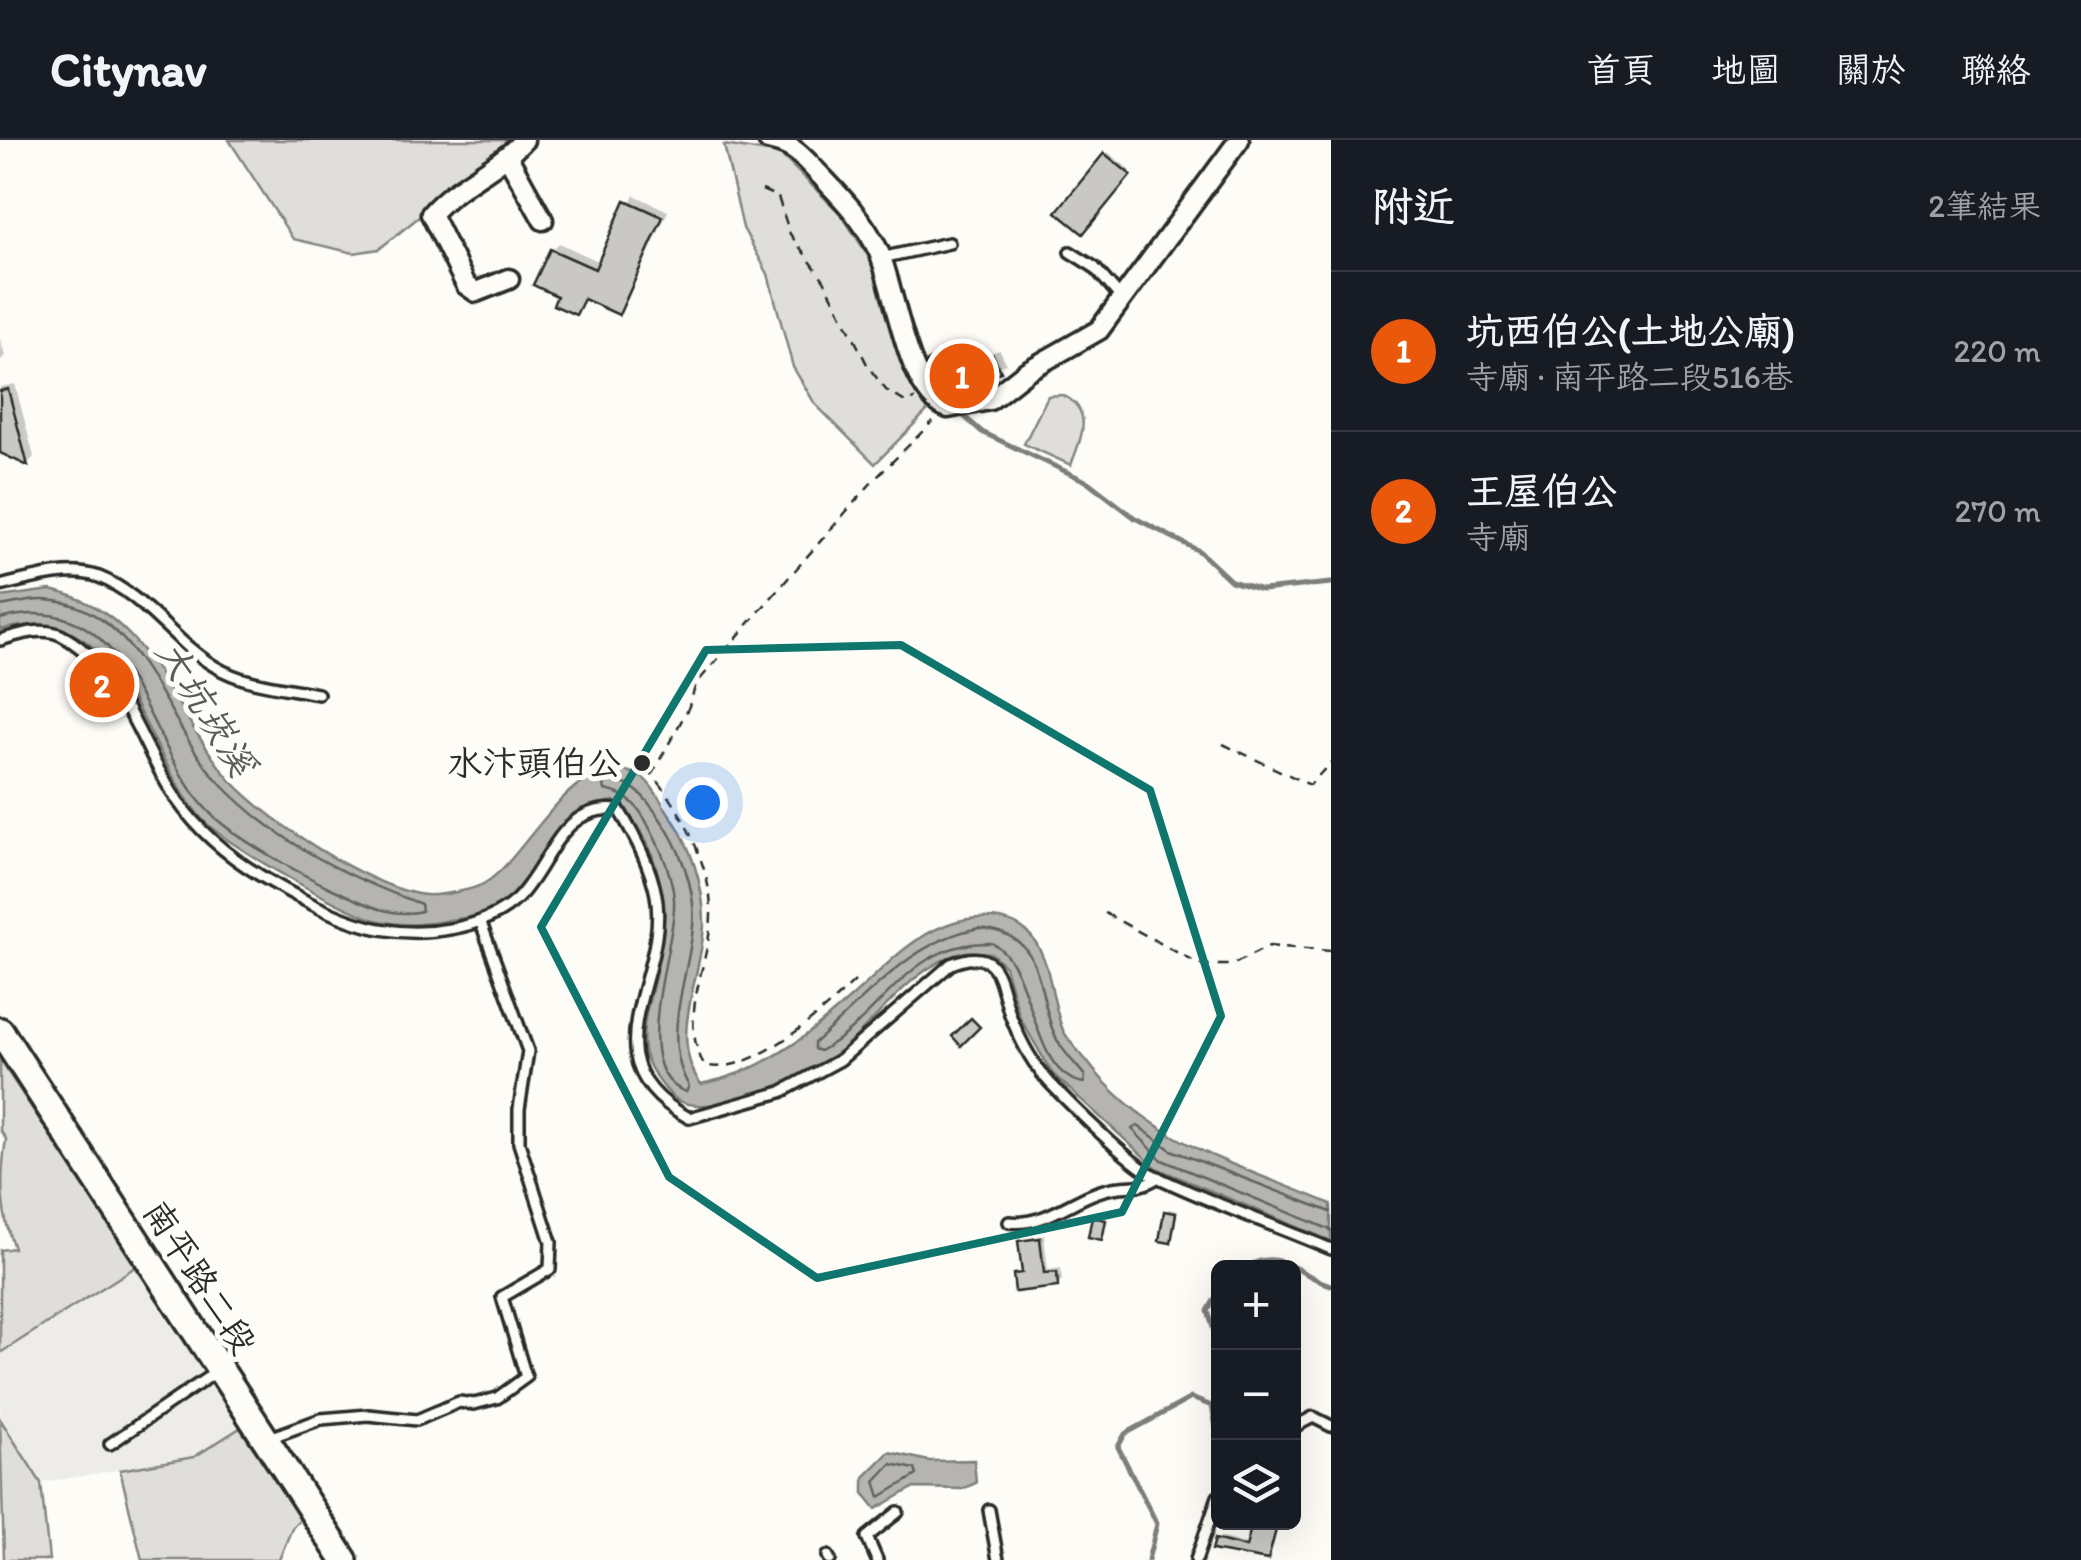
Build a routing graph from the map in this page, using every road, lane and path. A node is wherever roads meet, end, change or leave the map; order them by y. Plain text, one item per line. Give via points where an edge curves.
1 (524, 140) edge
2 (1239, 140) edge
3 (773, 141) edge
4 (508, 157) junction
5 (762, 190) dead end
6 (543, 220) dead end
7 (948, 243) dead end
8 (1070, 252) dead end
9 (881, 258) junction
10 (509, 279) dead end
11 (1122, 299) junction
12 (946, 404) junction
13 (0, 586) edge
14 (0, 640) edge
15 (318, 694) dead end
16 (1223, 744) dead end
17 (635, 758) dead end
18 (1331, 762) edge
19 (652, 774) junction
20 (1105, 913) dead end
21 (481, 923) junction
22 (1331, 951) edge
23 (854, 981) dead end
24 (0, 1030) edge
25 (1158, 1177) junction
26 (1009, 1222) dead end
27 (1331, 1249) edge
28 (219, 1370) junction
29 (1301, 1423) edge
30 (1331, 1426) edge
31 (264, 1440) junction
32 (110, 1444) dead end
33 (989, 1510) dead end
34 (898, 1512) dead end
35 (1211, 1518) edge
36 (344, 1560) edge
37 (876, 1560) edge
38 (998, 1560) edge
39 (1196, 1560) edge

1 - 4 street
2 - 11 street
3 - 9 street via 789,143 858,215
4 - 6 street
4 - 10 street via 430,214 466,285 476,292
5 - 12 path via 778,197 790,234 886,390 905,402
7 - 9 lane
8 - 11 lane
9 - 12 street via 914,366
11 - 12 street via 1099,330 990,400
12 - 19 path via 696,684
13 - 15 lane via 52,574 98,576 216,668
14 - 21 lane via 32,630 66,637 104,674 202,834 260,876 379,929
16 - 18 path via 1310,785
17 - 19 path
19 - 23 path via 692,832 711,913 691,1026 704,1065 740,1061 774,1046
20 - 22 path via 1200,965 1232,965 1269,946
21 - 25 lane via 518,898 577,818 601,808 619,810 639,842 656,897 652,958 631,1042 648,1083 668,1106 689,1118 781,1092 840,1060 920,987 969,957 986,960 1002,978 1026,1050 1049,1082
21 - 31 lane via 528,1050 519,1144 551,1242 550,1269 502,1297 526,1376 497,1398 460,1402 417,1420 320,1419
24 - 28 street, 南平路二段
25 - 26 lane via 1100,1192 1024,1224
25 - 27 lane
28 - 31 street, 南平路二段
28 - 32 lane
29 - 30 lane via 1312,1417
31 - 36 street, 南平路二段
33 - 38 lane
34 - 37 lane via 867,1538
35 - 39 lane

